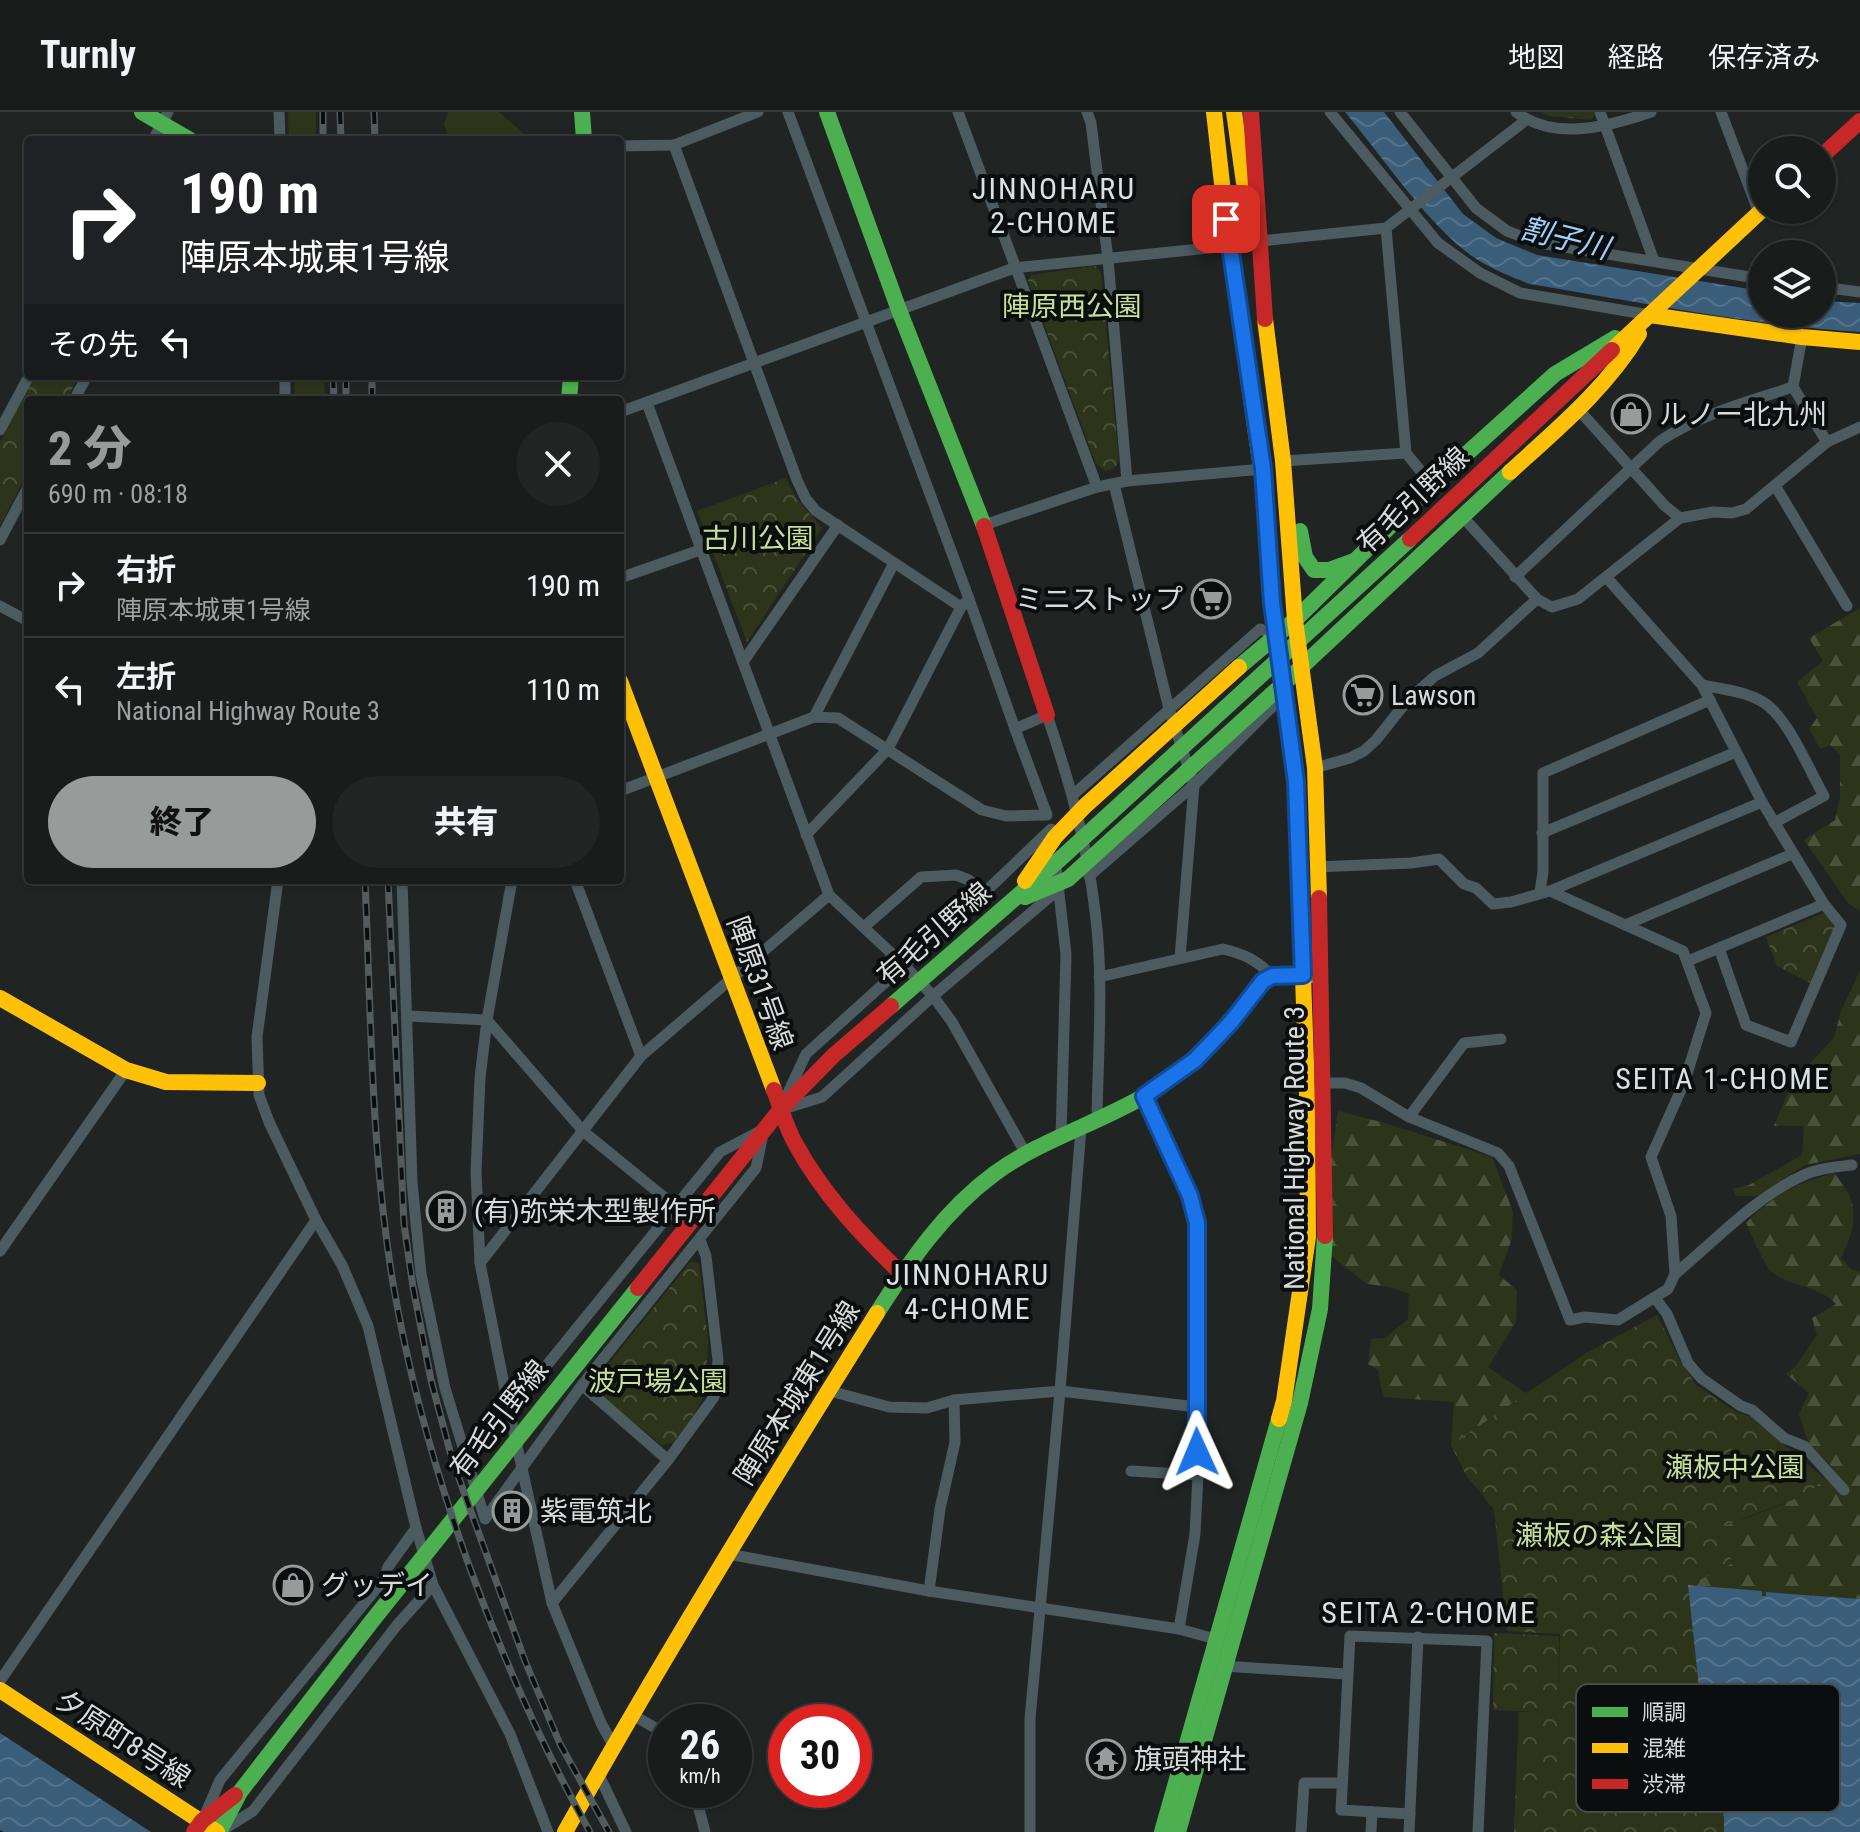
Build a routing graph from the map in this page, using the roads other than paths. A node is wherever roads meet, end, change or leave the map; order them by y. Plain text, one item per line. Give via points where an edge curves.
1 (142, 112) edge
2 (279, 112) edge
3 (582, 112) edge
4 (758, 112) edge
5 (788, 112) edge
6 (827, 112) edge
7 (958, 112) edge
8 (1087, 112) edge
9 (1214, 112) edge
10 (1234, 112) edge
11 (1251, 112) edge
12 (1330, 112) edge
13 (1400, 112) edge
14 (1600, 112) edge
15 (1651, 112) edge
16 (1721, 112) edge
17 (1521, 116) edge
18 (165, 118) edge
19 (1860, 121) edge
20 (1605, 127) junction
21 (155, 136) edge
22 (185, 136) edge
23 (280, 136) edge
24 (584, 136) edge
25 (1836, 143) edge
26 (674, 145) junction
27 (624, 146) edge
28 (1448, 178) junction
29 (1748, 181) edge
30 (1413, 207) junction
31 (1748, 223) edge
32 (1386, 228) junction
33 (1261, 241) junction
34 (1229, 246) junction
35 (1108, 259) junction
36 (1654, 261) junction
37 (1014, 268) junction
38 (1698, 271) junction
39 (1748, 277) edge
40 (1836, 289) edge
41 (1860, 292) edge
42 (899, 310) junction
43 (1657, 310) junction
44 (865, 321) junction
45 (1802, 337) junction
46 (1860, 342) edge
47 (754, 363) junction
48 (27, 380) edge
49 (1793, 387) junction
50 (647, 403) junction
51 (1578, 409) junction
52 (624, 411) edge
53 (1860, 427) edge
54 (0, 430) edge
55 (1827, 442) junction
56 (1406, 453) junction
57 (1283, 461) junction
58 (1631, 467) junction
59 (1263, 469) junction
60 (1127, 481) junction
61 (1114, 484) junction
62 (1432, 485) junction
63 (1097, 487) junction
64 (1776, 487) junction
65 (24, 495) edge
66 (1463, 517) junction
67 (1680, 518) junction
68 (838, 525) junction
69 (984, 525) junction
70 (0, 540) edge
71 (700, 550) junction
72 (1354, 561) junction
73 (894, 563) junction
74 (624, 577) edge
75 (1515, 577) junction
76 (1607, 578) junction
77 (1537, 599) junction
78 (965, 603) junction
79 (0, 606) edge
80 (1847, 606) dead end
81 (24, 619) edge
82 (1295, 620) junction
83 (1276, 635) junction
84 (743, 662) junction
85 (1300, 666) junction
86 (1702, 685) junction
87 (1281, 686) junction
88 (624, 692) edge
89 (1710, 700) junction
90 (1169, 709) junction
91 (1047, 715) junction
92 (814, 717) junction
93 (1015, 729) junction
94 (769, 735) junction
95 (888, 749) junction
96 (1736, 752) junction
97 (1315, 768) junction
98 (656, 778) junction
99 (1194, 785) junction
100 (624, 790) edge
101 (1074, 794) junction
102 (1762, 802) junction
103 (1047, 815) junction
104 (1774, 823) junction
105 (1051, 829) junction
106 (1542, 833) junction
107 (806, 835) junction
108 (1792, 854) junction
109 (1316, 867) junction
110 (1089, 876) junction
111 (277, 884) edge
112 (402, 884) edge
113 (511, 884) edge
114 (576, 884) edge
115 (1059, 889) junction
116 (1545, 891) junction
117 (983, 894) junction
118 (829, 895) junction
119 (1011, 902) junction
120 (1824, 904) junction
121 (1625, 925) junction
122 (864, 927) junction
123 (1719, 948) junction
124 (1180, 958) junction
125 (1688, 961) junction
126 (905, 966) junction
127 (1311, 974) junction
128 (1272, 976) junction
129 (1099, 977) junction
130 (731, 981) junction
131 (933, 996) junction
132 (0, 998) edge
133 (0, 1007) edge
134 (408, 1016) junction
135 (487, 1020) junction
136 (1501, 1039) dead end
137 (641, 1056) junction
138 (126, 1070) junction
139 (258, 1083) junction
140 (1324, 1083) junction
141 (1144, 1096) junction
142 (780, 1110) junction
143 (1409, 1117) junction
144 (1097, 1119) junction
145 (1081, 1128) junction
146 (764, 1129) junction
147 (584, 1132) junction
148 (1061, 1137) junction
149 (1026, 1154) junction
150 (1852, 1165) dead end
151 (675, 1206) junction
152 (316, 1220) junction
153 (700, 1240) junction
154 (0, 1251) edge
155 (480, 1263) junction
156 (902, 1274) junction
157 (1675, 1274) junction
158 (1655, 1298) junction
159 (582, 1385) junction
160 (830, 1391) junction
161 (1060, 1391) junction
162 (954, 1400) junction
163 (1197, 1407) junction
164 (509, 1410) junction
165 (668, 1460) junction
166 (469, 1461) junction
167 (523, 1467) junction
168 (1131, 1471) dead end
169 (1198, 1475) junction
170 (1844, 1490) dead end
171 (416, 1528) junction
172 (728, 1554) junction
173 (433, 1585) junction
174 (929, 1591) junction
175 (552, 1603) junction
176 (1039, 1608) junction
177 (1179, 1629) junction
178 (1418, 1637) junction
179 (1224, 1641) junction
180 (1217, 1664) junction
181 (1346, 1674) junction
182 (0, 1681) edge
183 (0, 1690) edge
184 (631, 1714) junction
185 (648, 1724) edge
186 (613, 1745) junction
187 (598, 1773) junction
188 (1341, 1783) junction
189 (240, 1792) junction
190 (699, 1808) edge
191 (1372, 1812) junction
192 (1410, 1814) junction
193 (198, 1827) edge
194 (218, 1832) edge
195 (548, 1832) edge
196 (565, 1832) edge
197 (626, 1832) edge
198 (705, 1832) edge
199 (1030, 1832) edge
200 (1162, 1832) edge
201 (1178, 1832) edge
202 (1301, 1832) edge
203 (1371, 1832) edge
204 (1409, 1832) edge
205 (1478, 1832) edge

1 - 18 main road
2 - 23 street
3 - 24 main road
4 - 26 street
5 - 44 street
6 - 42 main road
7 - 37 street
8 - 35 street
9 - 34 main road, National Highway Route 3
10 - 33 main road via 1244,182
11 - 33 main road, National Highway Route 3
12 - 30 street
13 - 28 street
14 - 20 street
15 - 20 street
16 - 29 street
17 - 20 street via 1541,125
17 - 28 street
18 - 21 street
18 - 22 main road
19 - 25 main road
20 - 36 street
26 - 27 street
26 - 47 street
28 - 30 street
28 - 36 street via 1507,231 1539,243
30 - 32 street
30 - 43 street via 1438,243 1520,293
31 - 38 main road, 有毛引野線
32 - 33 street
32 - 56 street
33 - 57 main road, National Highway Route 3
34 - 35 street
34 - 59 main road, National Highway Route 3
35 - 37 street
35 - 60 street
36 - 38 street
37 - 42 street
37 - 63 street
38 - 39 street
38 - 43 main road, 有毛引野線
40 - 41 street
42 - 44 street
42 - 69 main road
43 - 45 main road
43 - 51 main road
43 - 62 main road via 1555,374
43 - 119 main road, 有毛引野線
44 - 47 street
44 - 78 street
45 - 46 main road
45 - 49 street
47 - 50 street
47 - 68 street via 806,499
48 - 54 street
49 - 55 street
49 - 58 street via 1683,426
50 - 52 street
50 - 71 street
51 - 58 street
51 - 66 main road
53 - 55 street
55 - 64 street
56 - 57 street
56 - 62 street
57 - 72 main road via 1309,567 1329,572
57 - 82 main road, National Highway Route 3
58 - 67 street
58 - 75 street
59 - 60 street
59 - 83 main road, National Highway Route 3
60 - 61 street
61 - 63 street
61 - 90 street
62 - 72 main road
63 - 69 street
64 - 67 street via 1746,509
64 - 80 street
65 - 70 street
66 - 75 street
66 - 85 main road
67 - 76 street
68 - 73 street
68 - 84 street
69 - 91 main road
71 - 74 street
71 - 84 street
72 - 82 main road
73 - 78 street
73 - 92 street
75 - 77 street
76 - 77 street via 1578,599 1552,607
76 - 86 street
77 - 97 street via 1478,653 1435,676 1364,751
78 - 93 street
78 - 95 street
79 - 81 street
82 - 83 main road
82 - 85 main road, National Highway Route 3
83 - 87 main road, National Highway Route 3
83 - 90 street via 1260,629
83 - 119 main road via 1085,806 1055,837
84 - 94 street
85 - 87 main road
85 - 97 main road, National Highway Route 3
86 - 89 street
86 - 104 street via 1746,695 1776,712 1824,796
87 - 99 street via 1271,708
87 - 119 main road via 1068,879
87 - 127 main road, National Highway Route 3 via 1296,782
88 - 98 main road, 陣原31号線
89 - 96 street
89 - 106 street via 1543,773
90 - 99 street
90 - 101 street
91 - 93 street
91 - 101 street
92 - 94 street
92 - 95 street via 838,718
93 - 103 street
94 - 98 street
94 - 107 street
95 - 103 street via 982,810 1006,816
95 - 107 street
96 - 102 street
96 - 106 street
97 - 109 main road, National Highway Route 3
98 - 100 street
98 - 130 main road, 陣原31号線
99 - 110 street
99 - 124 street
101 - 110 street
102 - 104 street
102 - 116 street
103 - 105 street
104 - 108 street
105 - 115 street
105 - 117 street
106 - 116 street
107 - 118 street
108 - 120 street
108 - 121 street
109 - 116 street via 1439,859 1493,904
109 - 127 main road, National Highway Route 3
110 - 129 street
111 - 139 street via 257,1037
112 - 134 street
113 - 135 street
114 - 137 street
115 - 131 street
115 - 148 street via 1066,954
116 - 121 street
117 - 122 street via 956,875 921,877
117 - 126 street
118 - 122 street
118 - 130 street
119 - 142 main road, 有毛引野線 via 834,1055
120 - 123 street
120 - 123 street via 1841,925 1791,1042 1746,1025
121 - 125 street via 1683,951
122 - 126 street
123 - 125 street
124 - 128 street via 1223,949 1259,962
124 - 129 street
125 - 157 street via 1706,1013 1684,1083 1651,1157 1671,1216
126 - 131 street
126 - 142 street via 806,1054
127 - 128 main road
127 - 140 main road, National Highway Route 3
127 - 179 main road, National Highway Route 3 via 1304,1268 1284,1401
128 - 141 main road, 陣原本城東1号線 via 1195,1060
129 - 144 street
130 - 137 street
130 - 142 main road, 陣原31号線
131 - 142 street via 822,1097
131 - 149 street
132 - 138 main road
133 - 138 main road
134 - 135 street
134 - 166 street via 412,1182 421,1274 445,1388
135 - 147 street
135 - 155 street via 476,1172
136 - 143 street via 1464,1043
137 - 147 street
138 - 139 main road via 166,1082
138 - 154 street
139 - 152 street via 269,1122
140 - 143 street via 1361,1088
140 - 179 main road, National Highway Route 3 via 1320,1309 1300,1403
141 - 144 main road, 陣原本城東1号線
141 - 163 street via 1197,1223
142 - 146 main road, 有毛引野線
142 - 156 main road, 陣原31号線 via 835,1206
143 - 158 street via 1498,1153 1509,1166 1570,1320 1618,1320
144 - 145 main road, 陣原本城東1号線
145 - 148 main road, 陣原本城東1号線
145 - 161 street
146 - 151 street via 720,1152
146 - 153 street via 756,1168
146 - 189 main road, 有毛引野線
147 - 151 street
147 - 155 street
148 - 149 main road, 陣原本城東1号線
149 - 156 main road, 陣原本城東1号線 via 966,1197
150 - 157 street via 1803,1175 1769,1196
151 - 164 street
152 - 171 street via 368,1326
152 - 182 street
153 - 159 street
153 - 165 street via 718,1360 714,1397
155 - 164 street
156 - 160 main road, 陣原本城東1号線
157 - 158 street via 1668,1289
158 - 170 street via 1701,1378 1784,1438 1804,1446
159 - 165 street
159 - 167 street
160 - 162 street via 889,1407 927,1408
160 - 172 main road, 陣原本城東1号線
161 - 162 street
161 - 163 street
161 - 176 street
162 - 174 street via 955,1442
163 - 169 street
164 - 166 street
164 - 167 street
165 - 175 street
166 - 167 street via 485,1519
167 - 175 street
168 - 169 street
169 - 177 street via 1195,1534
171 - 173 street
171 - 193 street via 384,1579 220,1780
172 - 174 street
172 - 184 main road, 陣原本城東1号線
173 - 194 street via 253,1811
173 - 195 street via 510,1734
174 - 176 street
175 - 186 street
176 - 177 street
176 - 199 street via 1030,1719
177 - 179 street
178 - 181 street via 1350,1636
178 - 192 street
178 - 205 street via 1487,1641
179 - 180 main road, National Highway Route 3
180 - 181 street
180 - 200 main road, National Highway Route 3
180 - 201 main road, National Highway Route 3
181 - 188 street
183 - 193 main road, 夕原町8号線
184 - 185 street
184 - 186 main road, 陣原本城東1号線
186 - 187 main road, 陣原本城東1号線
187 - 196 main road, 陣原本城東1号線
187 - 197 street
188 - 191 street via 1341,1810
188 - 202 street via 1304,1783
189 - 193 main road, 有毛引野線
189 - 194 main road, 有毛引野線
190 - 198 street
191 - 192 street
191 - 203 street
192 - 204 street
193 - 194 main road, 夕原町8号線

